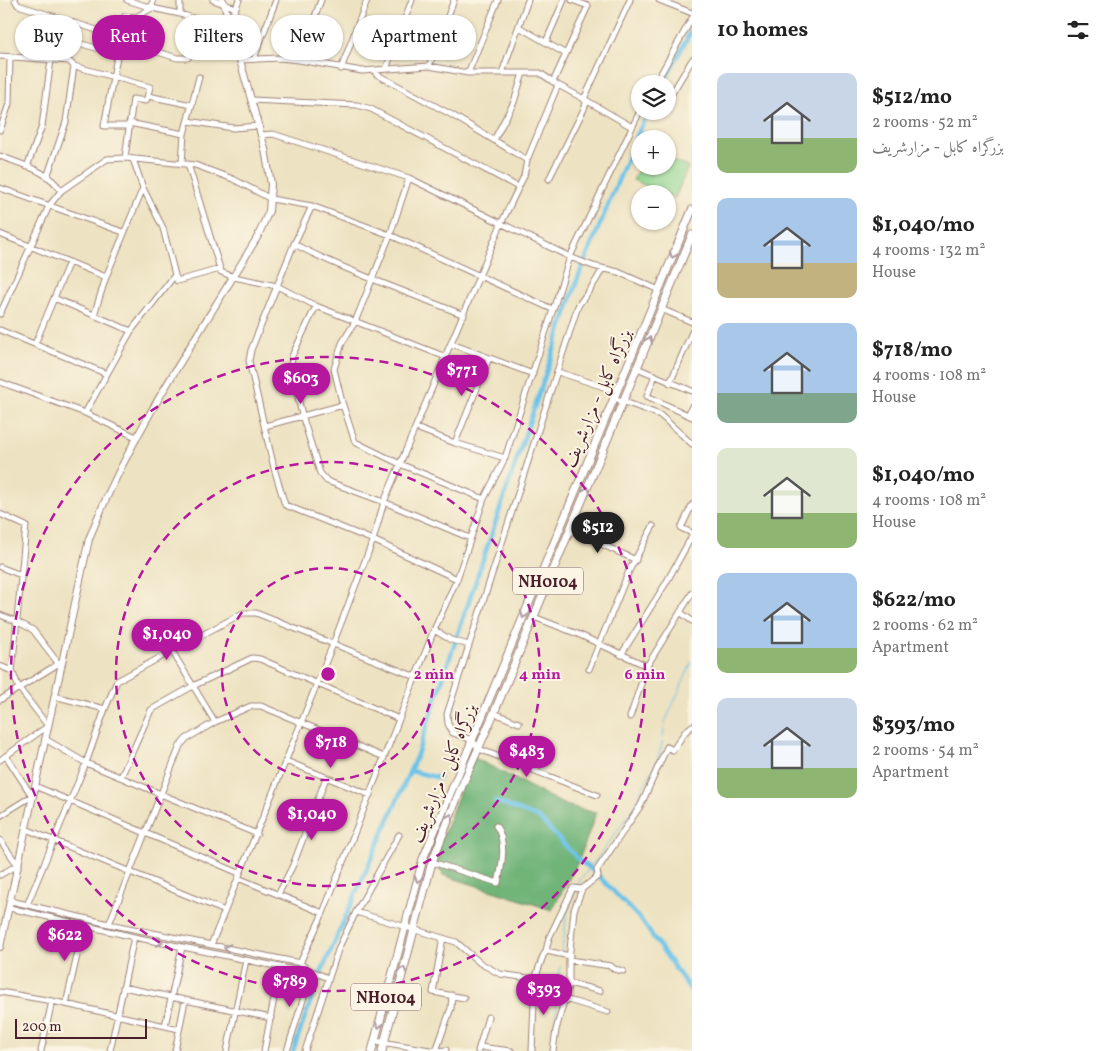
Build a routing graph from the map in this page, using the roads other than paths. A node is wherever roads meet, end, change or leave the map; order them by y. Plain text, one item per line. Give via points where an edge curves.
1 (15, 0) edge
2 (127, 0) edge
3 (153, 0) edge
4 (180, 0) edge
5 (213, 0) edge
6 (238, 0) edge
7 (276, 0) edge
8 (322, 0) edge
9 (368, 0) edge
10 (412, 0) edge
11 (454, 0) edge
12 (498, 0) edge
13 (528, 0) edge
14 (564, 0) edge
15 (572, 0) edge
16 (630, 0) edge
17 (660, 0) edge
18 (223, 2) edge
19 (675, 3) edge
20 (152, 8) junction
21 (236, 8) junction
22 (692, 13) edge
23 (180, 14) junction
24 (140, 15) edge
25 (183, 15) edge
26 (227, 15) edge
27 (234, 15) edge
28 (316, 15) edge
29 (692, 18) edge
30 (519, 27) junction
31 (92, 29) edge
32 (261, 40) edge
33 (546, 42) junction
34 (566, 54) junction
35 (0, 56) edge
36 (10, 56) junction
37 (15, 56) edge
38 (51, 60) joint
39 (116, 60) edge
40 (240, 60) edge
41 (299, 60) edge
42 (692, 60) edge
43 (74, 66) junction
44 (429, 66) junction
45 (341, 69) junction
46 (386, 69) junction
47 (375, 70) junction
48 (468, 73) junction
49 (522, 73) junction
50 (502, 74) junction
51 (660, 75) edge
52 (112, 77) junction
53 (199, 77) dead end
54 (555, 84) junction
55 (676, 87) edge
56 (148, 96) junction
57 (584, 99) junction
58 (251, 100) junction
59 (192, 105) junction
60 (2, 115) edge
61 (636, 120) edge
62 (188, 121) junction
63 (129, 124) junction
64 (259, 126) junction
65 (632, 127) junction
66 (0, 130) edge
67 (184, 134) junction
68 (261, 135) junction
69 (494, 140) junction
70 (0, 156) edge
71 (125, 158) junction
72 (133, 159) junction
73 (527, 160) junction
74 (185, 164) junction
75 (27, 167) junction
76 (47, 178) junction
77 (408, 178) junction
78 (549, 179) dead end
79 (518, 187) junction
80 (0, 188) edge
81 (143, 188) junction
82 (61, 190) junction
83 (271, 199) junction
84 (49, 206) junction
85 (312, 206) junction
86 (692, 210) edge
87 (501, 224) junction
88 (124, 232) junction
89 (0, 234) edge
90 (390, 235) junction
91 (692, 235) edge
92 (294, 244) junction
93 (31, 246) junction
94 (570, 257) junction
95 (69, 262) junction
96 (602, 268) junction
97 (220, 269) junction
98 (175, 275) junction
99 (480, 276) junction
100 (106, 277) junction
101 (234, 277) junction
102 (372, 279) junction
103 (277, 286) junction
104 (659, 290) junction
105 (54, 298) junction
106 (316, 306) junction
107 (552, 309) junction
108 (661, 309) junction
109 (0, 314) edge
110 (94, 315) junction
111 (464, 315) junction
112 (355, 322) junction
113 (692, 322) edge
114 (0, 330) edge
115 (131, 331) junction
116 (692, 332) edge
117 (35, 344) junction
118 (452, 344) junction
119 (446, 357) junction
120 (489, 358) junction
121 (637, 368) junction
122 (558, 372) junction
123 (107, 374) junction
124 (533, 374) junction
125 (654, 375) junction
126 (0, 382) edge
127 (670, 383) junction
128 (692, 391) edge
129 (615, 394) junction
130 (623, 401) junction
131 (343, 405) junction
132 (692, 406) edge
133 (85, 413) junction
134 (302, 415) junction
135 (690, 416) edge
136 (265, 426) junction
137 (416, 428) junction
138 (136, 437) junction
139 (455, 442) junction
140 (692, 444) edge
141 (505, 458) junction
142 (400, 464) junction
143 (484, 499) junction
144 (384, 502) junction
145 (692, 505) edge
146 (0, 514) edge
147 (653, 526) dead end
148 (570, 530) junction
149 (692, 535) edge
150 (470, 538) junction
151 (373, 540) junction
152 (690, 543) edge
153 (636, 560) junction
154 (0, 567) edge
155 (21, 575) junction
156 (457, 579) junction
157 (692, 593) edge
158 (680, 612) junction
159 (0, 615) edge
160 (534, 617) junction
161 (16, 621) junction
162 (692, 621) edge
163 (434, 630) junction
164 (333, 644) junction
165 (600, 645) junction
166 (469, 646) junction
167 (172, 651) junction
168 (621, 655) junction
169 (60, 662) junction
170 (0, 666) edge
171 (647, 666) junction
172 (589, 669) dead end
173 (12, 671) junction
174 (416, 677) junction
175 (317, 684) junction
176 (193, 686) junction
177 (20, 688) junction
178 (54, 696) junction
179 (0, 700) edge
180 (105, 709) junction
181 (494, 713) junction
182 (630, 717) dead end
183 (399, 719) junction
184 (215, 722) junction
185 (301, 722) junction
186 (519, 722) dead end
187 (48, 726) junction
188 (692, 726) edge
189 (45, 739) junction
190 (472, 740) junction
191 (479, 749) junction
192 (6, 756) junction
193 (384, 757) junction
194 (0, 760) edge
195 (286, 761) junction
196 (86, 763) junction
197 (121, 777) junction
198 (326, 778) junction
199 (35, 786) junction
200 (162, 794) junction
201 (370, 795) junction
202 (597, 795) dead end
203 (32, 796) junction
204 (69, 800) junction
205 (0, 816) edge
206 (496, 826) dead end
207 (26, 829) junction
208 (146, 833) junction
209 (257, 834) junction
210 (399, 835) dead end
211 (0, 840) edge
212 (53, 840) junction
213 (432, 862) junction
214 (18, 864) junction
215 (131, 871) junction
216 (0, 875) edge
217 (239, 875) junction
218 (578, 889) junction
219 (278, 895) junction
220 (10, 904) junction
221 (26, 905) junction
222 (225, 911) junction
223 (356, 912) junction
224 (323, 913) junction
225 (109, 924) junction
226 (84, 925) junction
227 (404, 927) junction
228 (414, 930) junction
229 (2, 934) edge
230 (134, 936) junction
231 (443, 938) junction
232 (211, 945) junction
233 (0, 947) edge
234 (182, 947) junction
235 (546, 951) junction
236 (570, 958) junction
237 (246, 960) junction
238 (300, 963) junction
239 (280, 967) junction
240 (312, 971) junction
241 (623, 971) dead end
242 (326, 977) junction
243 (535, 979) junction
244 (569, 983) junction
245 (123, 987) junction
246 (600, 991) dead end
247 (0, 992) edge
248 (452, 995) junction
249 (172, 998) junction
250 (464, 998) dead end
251 (565, 999) junction
252 (52, 1001) junction
253 (185, 1001) junction
254 (66, 1004) junction
255 (235, 1011) junction
256 (608, 1012) dead end
257 (117, 1015) junction
258 (488, 1017) dead end
259 (271, 1018) junction
260 (165, 1026) junction
261 (179, 1029) junction
262 (375, 1041) junction
263 (384, 1043) junction
264 (479, 1049) edge
265 (446, 1050) edge
266 (40, 1051) edge
267 (110, 1051) edge
268 (174, 1051) edge
269 (227, 1051) edge
270 (264, 1051) edge
271 (287, 1051) edge
272 (305, 1051) edge
273 (372, 1051) edge
274 (382, 1051) edge
275 (436, 1051) edge
276 (511, 1051) edge
277 (532, 1051) edge
278 (553, 1051) edge

1 - 31 street via 18,5
2 - 20 street
3 - 20 street
4 - 23 street
5 - 18 street
6 - 21 street
7 - 32 street
8 - 28 street
9 - 45 street
10 - 46 street
11 - 44 street
12 - 48 street
13 - 30 street
14 - 33 street
15 - 34 street via 588,6
16 - 57 street
17 - 19 street
18 - 21 street
18 - 26 main road
19 - 22 street
20 - 23 street
20 - 24 street
21 - 27 street
23 - 25 street
29 - 51 street
30 - 33 street
30 - 50 street
33 - 34 street
34 - 54 street
35 - 36 street
36 - 37 street
36 - 60 street via 9,104 7,112
38 - 43 street via 69,61
38 - 75 street via 42,126
39 - 52 street
40 - 58 main road
41 - 45 street
42 - 55 street
43 - 52 street
43 - 76 street via 66,122
44 - 46 street
44 - 48 street
45 - 47 street
46 - 47 street
47 - 69 street via 376,74
48 - 50 street
49 - 50 street
49 - 54 street via 540,72
49 - 69 street via 514,102
52 - 56 street via 150,87
52 - 63 street via 104,126
53 - 59 street
54 - 57 street
54 - 73 street
56 - 59 street
56 - 63 street via 146,101 133,98
57 - 65 street
57 - 78 street via 584,109
58 - 64 main road
58 - 79 street via 356,105
59 - 62 street
60 - 66 street
61 - 65 street
62 - 64 street via 233,128
62 - 67 street
63 - 67 street
63 - 71 street
64 - 68 main road
65 - 94 street
67 - 74 street
68 - 77 street via 273,134
68 - 83 main road
69 - 73 street
70 - 75 street
71 - 72 street
71 - 82 street via 107,159
72 - 74 street
72 - 81 street
73 - 79 street
74 - 83 street via 233,179
74 - 97 street
75 - 76 street
76 - 82 street via 56,182
77 - 87 street
77 - 90 street
79 - 87 street
80 - 84 street
81 - 88 street
81 - 98 street via 163,228
82 - 84 street
83 - 85 street
83 - 101 main road via 264,224
84 - 88 street
84 - 93 street
85 - 90 street
85 - 92 street
86 -> 104 highway, بزرگراه کابل - مزارشریف / NH0104
87 - 94 street
87 - 99 street
88 - 100 street
89 - 93 street
90 - 99 street
90 - 102 street
91 - 108 highway, بزرگراه کابل - مزارشریف / NH0104
92 - 102 street
92 - 103 street
93 - 95 street
93 - 109 street
94 - 96 street
94 - 107 street
95 - 100 street
95 - 105 street
96 - 104 street
96 - 122 street via 578,306
97 - 98 street via 177,280
97 - 101 street
98 - 115 street
99 - 107 street
99 - 111 street
100 - 110 street
101 - 103 street
101 - 138 main road
102 - 111 street
102 - 112 street
103 - 106 street
103 - 136 street via 251,350 250,361
104 - 129 highway, بزرگراه کابل - مزارشریف / NH0104
105 - 110 street
105 - 117 street
106 - 112 street
106 - 134 street via 292,356 291,366
107 - 124 street
108 - 113 street
121 -> 108 highway, بزرگراه کابل - مزارشریف / NH0104
110 - 115 street
111 - 118 street
112 - 119 street
112 - 131 street via 342,343 334,369
114 - 117 street
115 - 123 street
116 - 127 street
117 - 123 street
118 - 119 street
118 - 120 street
119 - 137 street
120 - 124 street
120 - 139 street
121 - 125 street
121 - 130 highway, بزرگراه کابل - مزارشریف / NH0104
122 - 129 street
122 - 166 street
123 - 133 street
124 - 141 street
125 - 127 street
125 - 135 street via 647,396
126 - 133 street
127 - 128 street
129 - 130 street
129 -> 190 highway, بزرگراه کابل - مزارشریف / NH0104
130 - 140 street via 660,415
148 -> 130 highway, بزرگراه کابل - مزارشریف / NH0104
131 - 134 street
131 - 142 street via 355,442
132 - 135 street
133 - 138 street
134 - 136 street
134 - 144 street via 320,473 327,481
136 - 151 street via 285,505
137 - 139 street
137 - 142 street
138 - 169 main road via 89,539
139 - 141 street
141 - 143 street
142 - 143 street
142 - 144 street
143 - 150 street
144 - 150 street
144 - 151 street
145 - 149 street via 681,528
146 - 155 street via 26,526
147 - 153 street
148 - 153 street
148 - 160 highway, بزرگراه کابل - مزارشریف / NH0104
149 - 152 street
150 - 156 street
151 - 156 street
151 - 164 street
152 - 168 street
153 - 165 street
154 - 155 street
155 - 161 street
156 - 163 street
157 - 158 street
158 - 162 street
158 - 171 street
159 - 161 street
160 - 165 street
160 - 181 highway, بزرگراه کابل - مزارشریف / NH0104
161 - 169 street via 33,630
161 - 173 street
163 - 166 street
163 - 174 street
164 - 167 street via 256,613 243,613
164 - 174 street
164 - 175 street
165 - 168 street
165 - 172 street
166 - 190 street via 447,714 453,733
167 - 176 street
167 - 180 street via 117,681
168 - 171 street
169 - 177 street
169 - 178 main road
170 - 173 street
171 - 182 street
173 - 177 street
174 - 183 street
175 - 176 street via 252,658
175 - 183 street
175 - 185 street
176 - 184 street
176 - 197 street via 151,710
177 - 179 street
177 - 187 street
178 - 180 street
178 - 187 main road
180 - 196 street
181 - 186 street
181 - 191 highway, بزرگراه کابل - مزارشریف / NH0104
183 - 193 street
184 - 185 street via 251,706 261,706
184 - 200 street via 180,746
185 - 193 street
185 - 195 street
187 - 189 main road
187 - 192 street
188 - 218 street via 672,750 667,747 641,805 597,870 598,876
189 - 196 street
189 - 199 main road
190 - 191 street
190 -> 227 highway, بزرگراه کابل - مزارشریف / NH0104 via 423,859
191 - 202 street
213 -> 191 highway, بزرگراه کابل - مزارشریف / NH0104
192 - 194 street
192 - 203 street
193 - 201 street
195 - 198 street
195 - 209 street
196 - 197 street
196 - 204 street
197 - 200 street
198 - 201 street
198 - 219 street
199 - 203 main road
199 - 204 street
200 - 208 street
200 - 209 street
201 - 224 street
203 - 205 street
203 - 207 main road
204 - 208 street
204 - 212 street
206 - 213 street via 501,833 503,862 498,883
207 - 212 street
207 - 214 main road
208 - 215 street
208 - 217 street
209 - 217 street
210 - 223 street
211 - 214 street
212 - 215 street
212 - 221 street
213 - 228 highway, بزرگراه کابل - مزارشریف / NH0104
214 - 216 street
214 - 220 main road
215 - 222 street
215 - 225 street
217 - 219 street
217 - 222 street
218 - 235 street via 560,913 548,938
218 - 236 street
219 - 224 street
220 - 221 street
220 - 226 street
220 - 229 main road
221 - 225 street
222 - 232 street
223 - 227 street
223 - 242 street
224 - 238 street
225 - 232 street
226 - 230 street
226 - 254 street
227 - 228 street
227 -> 262 highway, بزرگراه کابل - مزارشریف / NH0104
228 - 231 street
263 -> 228 highway, بزرگراه کابل - مزارشریف / NH0104
229 - 233 main road
230 -> 234 street
230 - 245 street
231 - 243 street via 456,942 480,963 500,974
231 - 248 street via 433,992
238 -> 232 street
234 - 237 street
234 - 249 street
235 - 236 street
235 - 243 street
236 - 241 street
236 - 244 street
237 - 239 street
237 - 255 street
238 - 240 street
239 - 240 street
239 - 259 street
240 - 242 street
240 - 271 street
242 - 272 street
243 - 277 street
244 - 246 street
244 - 251 street
245 - 249 street
245 - 257 street
247 - 252 street
248 - 250 street
248 - 275 street via 451,1008
249 - 253 street
249 - 260 street
251 - 256 street
251 - 278 street
252 - 254 street
252 - 266 street
253 - 255 street
253 - 261 street
254 - 257 street
255 - 259 street
255 - 269 street
257 - 260 street
257 - 267 street
258 - 264 street
259 - 270 street
260 - 261 street
261 - 268 street
262 - 263 street
262 - 273 highway, بزرگراه کابل - مزارشریف / NH0104
263 - 274 highway, بزرگراه کابل - مزارشریف / NH0104
263 - 275 street
264 - 276 street
265 - 275 street

